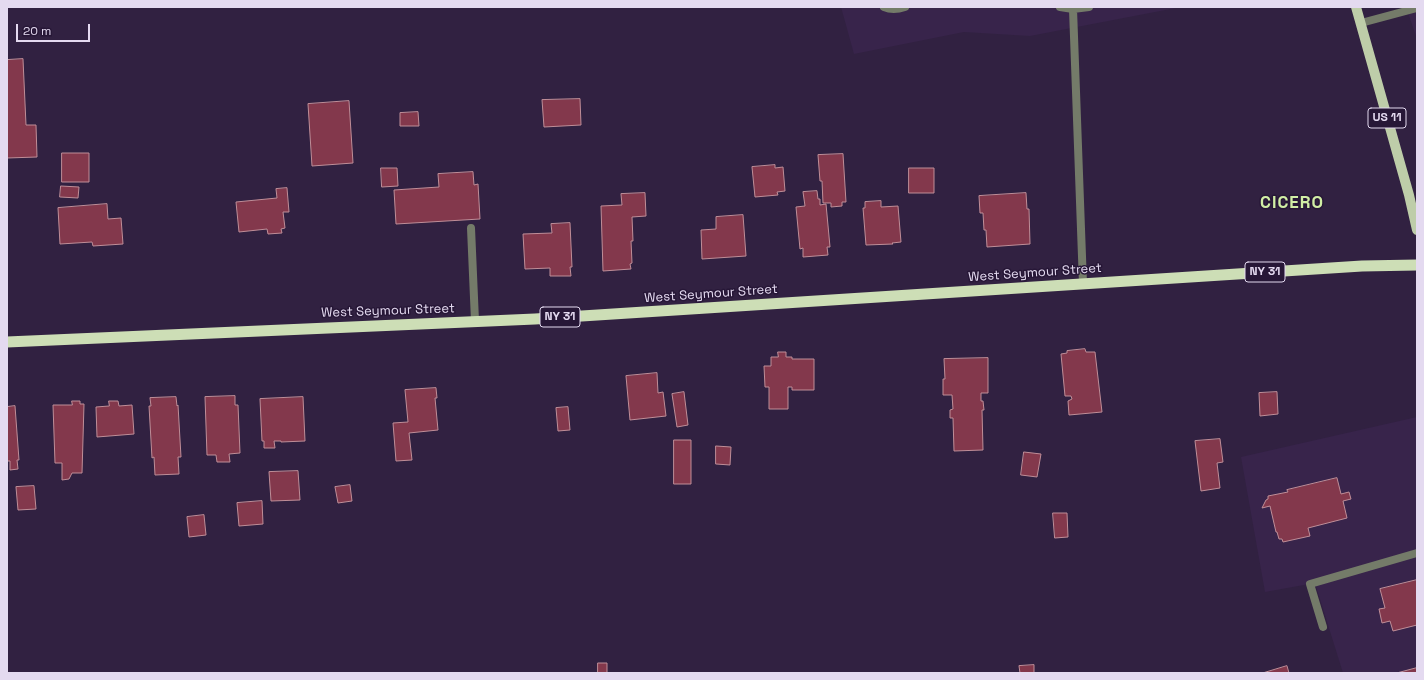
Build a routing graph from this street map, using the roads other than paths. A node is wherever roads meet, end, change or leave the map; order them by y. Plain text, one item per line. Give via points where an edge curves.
1 (884, 7) edge
2 (905, 7) edge
3 (1060, 7) edge
4 (1089, 7) edge
5 (1356, 7) edge
6 (1417, 8) edge
7 (1073, 9) junction
8 (1361, 23) junction
9 (471, 228) dead end
10 (1417, 230) edge
11 (1417, 265) edge
12 (1083, 284) junction
13 (475, 321) junction
14 (7, 342) edge
15 (1417, 553) edge
16 (1323, 627) dead end

1 - 2 lane
3 - 7 lane
4 - 7 lane
5 - 8 main road, US 11
6 - 8 lane
7 - 12 lane
8 - 10 main road, US 11
9 - 13 lane
11 - 12 highway, West Seymour Street / NY 31 via 1362,266
12 - 13 highway, West Seymour Street / NY 31
13 - 14 highway, West Seymour Street / NY 31
15 - 16 lane via 1310,584

